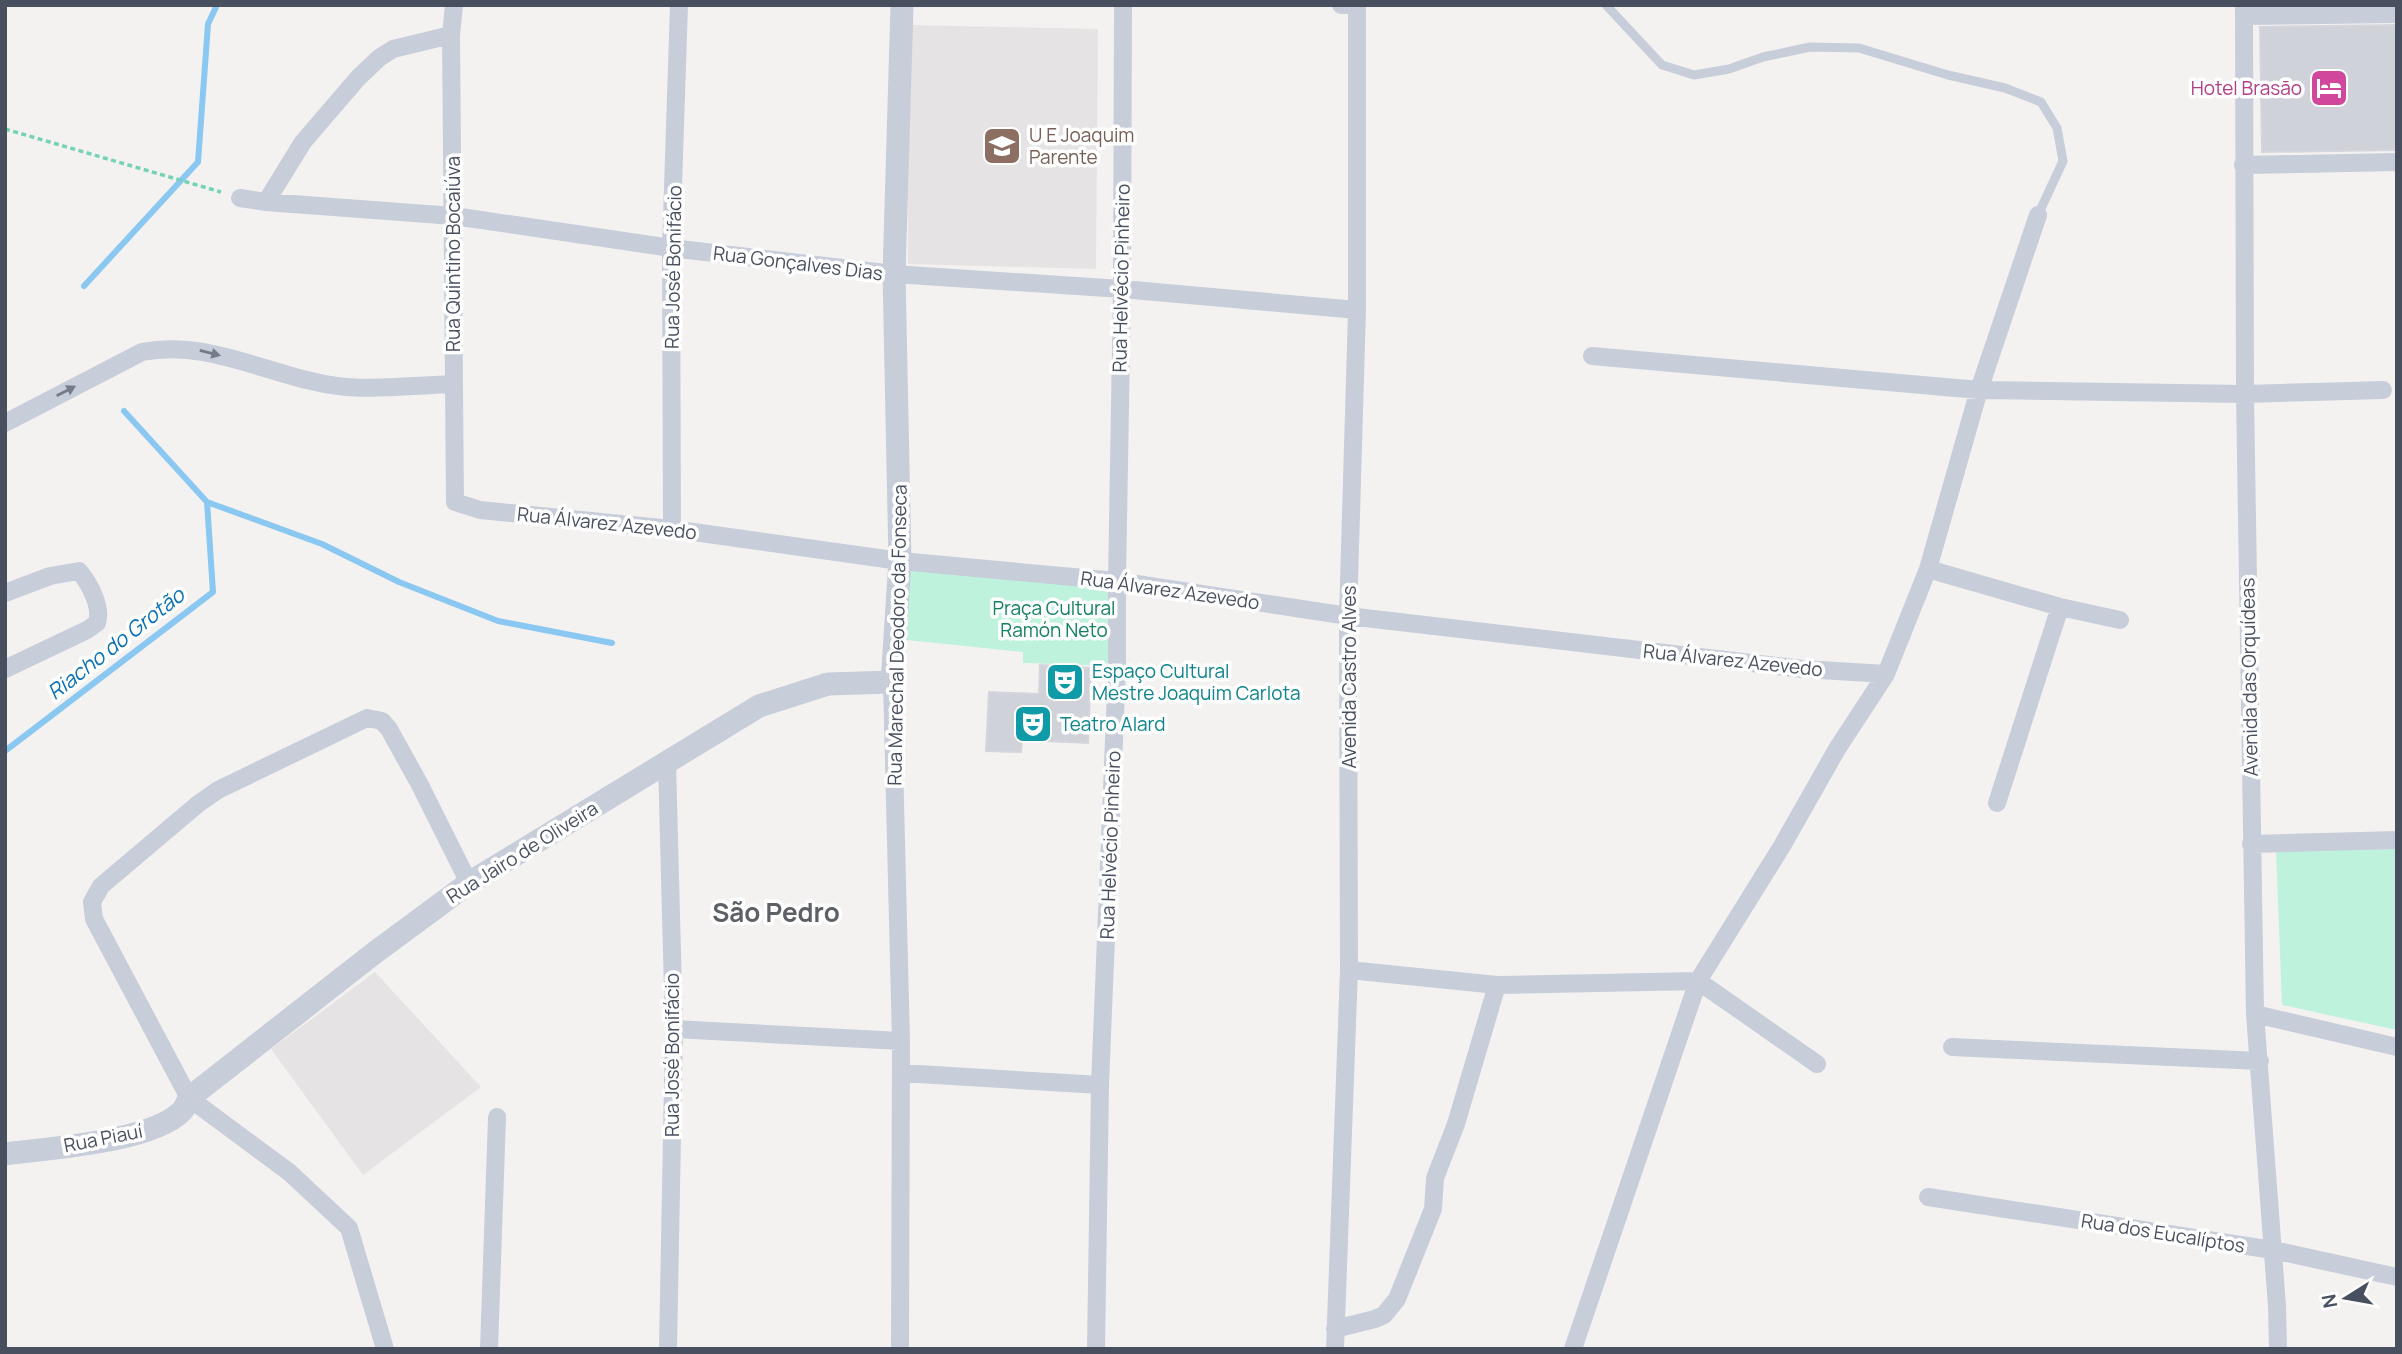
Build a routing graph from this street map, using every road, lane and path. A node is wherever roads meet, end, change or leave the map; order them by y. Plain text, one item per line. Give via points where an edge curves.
1 (454, 5) edge
2 (679, 5) edge
3 (902, 5) edge
4 (1122, 5) edge
5 (1341, 5) edge
6 (1357, 5) edge
7 (1606, 5) edge
8 (2244, 11) edge
9 (2397, 14) edge
10 (452, 35) junction
11 (5, 129) edge
12 (2397, 162) edge
13 (2243, 164) junction
14 (240, 198) joint
15 (267, 202) junction
16 (2038, 215) joint
17 (454, 216) junction
18 (671, 248) junction
19 (894, 274) junction
20 (1122, 289) junction
21 (1357, 310) junction
22 (1592, 356) dead end
23 (454, 384) junction
24 (1979, 390) junction
25 (2383, 390) dead end
26 (2245, 394) junction
27 (5, 423) edge
28 (454, 502) joint
29 (672, 529) junction
30 (900, 561) junction
31 (1928, 569) junction
32 (1117, 581) junction
33 (5, 593) edge
34 (2060, 607) junction
35 (1348, 615) junction
36 (2120, 620) dead end
37 (5, 668) edge
38 (1886, 674) junction
39 (892, 682) junction
40 (667, 762) junction
41 (1997, 803) dead end
42 (2397, 839) edge
43 (2251, 844) junction
44 (469, 883) junction
45 (1349, 970) junction
46 (1698, 981) junction
47 (1497, 985) junction
48 (2255, 1014) junction
49 (674, 1029) junction
50 (901, 1041) junction
51 (2397, 1046) edge
52 (1952, 1047) dead end
53 (2260, 1061) junction
54 (1817, 1064) dead end
55 (901, 1073) junction
56 (1100, 1086) junction
57 (189, 1098) junction
58 (497, 1117) dead end
59 (5, 1154) edge
60 (1928, 1197) dead end
61 (2273, 1250) junction
62 (2397, 1277) edge
63 (1335, 1329) junction
64 (385, 1349) edge
65 (489, 1349) edge
66 (668, 1349) edge
67 (900, 1349) edge
68 (1096, 1349) edge
69 (1335, 1349) edge
70 (1573, 1349) edge
71 (2278, 1349) edge

1 - 10 street, Rua Quintino Bocaiúva
2 - 18 street, Rua José Bonifácio
3 - 19 street, Rua Marechal Deodoro da Fonseca
4 - 20 street, Rua Helvécio Pinheiro
5 - 6 street
6 - 21 street, Avenida Castro Alves
7 - 16 lane via 1662,65 1694,75 1810,47 1859,48 2041,102 2057,128 2063,161
8 - 9 street
8 - 13 street, Avenida das Orquídeas
10 - 15 street via 393,48 379,58 303,142
10 - 17 street, Rua Quintino Bocaiúva
11 - 14 path
12 - 13 street
13 - 26 street, Avenida das Orquídeas
14 - 15 street, Rua Gonçalves Dias
15 - 17 street, Rua Gonçalves Dias
16 - 24 street
17 - 18 street, Rua Gonçalves Dias
17 - 23 street, Rua Quintino Bocaiúva
18 - 19 street, Rua Gonçalves Dias
18 - 29 street, Rua José Bonifácio
19 - 20 street, Rua Gonçalves Dias
19 - 30 street, Rua Marechal Deodoro da Fonseca
20 - 21 street, Rua Gonçalves Dias
20 - 32 street, Rua Helvécio Pinheiro
21 - 35 street, Avenida Castro Alves
22 - 24 street
27 -> 23 street via 142,352 177,347 346,387
23 - 28 street, Rua Quintino Bocaiúva
24 - 26 street
24 - 31 street
25 - 26 street
26 - 43 street, Avenida das Orquídeas
28 - 29 street, Rua Álvarez Azevedo via 480,510
29 - 30 street, Rua Álvarez Azevedo
30 - 32 street, Rua Álvarez Azevedo
30 - 39 street, Rua Marechal Deodoro da Fonseca
31 - 34 street
31 - 38 street
32 - 35 street, Rua Álvarez Azevedo
32 - 56 street, Rua Helvécio Pinheiro
33 - 37 street via 79,571 100,614 97,624 87,630
34 - 36 street
34 - 41 street
35 - 38 street, Rua Álvarez Azevedo via 1804,669
35 - 45 street, Avenida Castro Alves
38 - 46 street
39 - 40 street, Rua Jairo de Oliveira via 828,684 759,706
39 - 50 street, Rua Marechal Deodoro da Fonseca
40 - 44 street, Rua Jairo de Oliveira
40 - 49 street, Rua José Bonifácio
42 - 43 street
43 - 48 street, Avenida das Orquídeas
44 - 57 street, Rua Jairo de Oliveira
44 - 57 street via 382,721 367,718 198,803 101,886 92,902 94,919
45 - 47 street
45 - 63 street, Avenida Castro Alves
46 - 47 street
46 - 54 street
46 - 70 street
47 - 63 street via 1435,1178 1433,1209 1397,1299 1384,1315
48 - 51 street
48 - 53 street, Avenida das Orquídeas
49 - 50 street
49 - 66 street, Rua José Bonifácio
50 - 55 street, Rua Marechal Deodoro da Fonseca
52 - 53 street
53 - 61 street, Avenida das Orquídeas
55 - 56 street
55 - 67 street, Rua Marechal Deodoro da Fonseca
56 - 68 street, Rua Helvécio Pinheiro
57 - 59 street, Rua Piauí via 182,1112 145,1131
57 - 64 street via 289,1172 349,1228
58 - 65 street
60 - 61 street, Rua dos Eucalíptos
61 - 62 street, Rua dos Eucalíptos
61 - 71 street, Avenida das Orquídeas
63 - 69 street, Avenida Castro Alves

